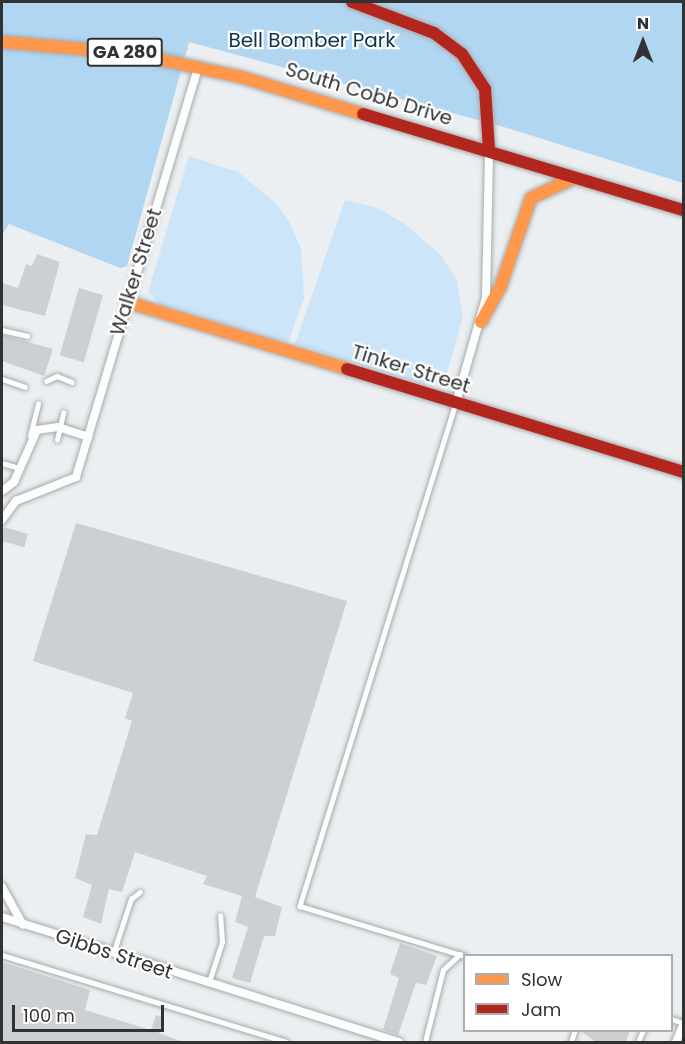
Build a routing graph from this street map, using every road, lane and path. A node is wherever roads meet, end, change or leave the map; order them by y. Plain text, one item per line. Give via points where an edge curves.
1 (196, 2) edge
2 (352, 2) edge
3 (2, 42) edge
4 (187, 49) dead end
5 (198, 67) junction
6 (489, 150) junction
7 (576, 177) junction
8 (684, 210) edge
9 (127, 302) junction
10 (481, 322) junction
11 (2, 330) edge
12 (27, 336) dead end
13 (2, 379) edge
14 (46, 381) dead end
15 (72, 382) dead end
16 (25, 387) dead end
17 (456, 403) junction
18 (38, 404) dead end
19 (63, 413) dead end
20 (60, 428) junction
21 (30, 436) junction
22 (88, 437) junction
23 (57, 440) dead end
24 (2, 463) edge
25 (20, 468) junction
26 (684, 472) edge
27 (2, 491) edge
28 (2, 520) edge
29 (2, 887) edge
30 (140, 892) dead end
31 (220, 916) dead end
32 (2, 918) edge
33 (23, 925) junction
34 (113, 954) junction
35 (2, 955) edge
36 (462, 955) edge
37 (208, 984) junction
38 (684, 1023) edge
39 (286, 1042) edge
40 (399, 1042) edge
41 (425, 1042) edge
42 (676, 1042) edge

1 - 4 path
2 - 6 main road via 434,33 462,54 485,89
3 - 5 main road, South Cobb Drive / GA 280 via 91,48
5 - 6 main road, South Cobb Drive / GA 280
5 - 9 street, Walker Street
6 - 7 main road, South Cobb Drive / GA 280
6 - 10 street via 487,285
7 - 8 main road, South Cobb Drive / GA 280
7 - 10 main road via 531,198 500,288
9 - 17 main road, Tinker Street
9 - 22 street, Walker Street
10 - 17 street
11 - 12 lane
13 - 16 lane
14 - 15 lane via 57,376
17 - 26 main road, Tinker Street
17 - 36 lane via 300,906
18 - 21 lane
19 - 20 lane
20 - 21 street via 45,426
20 - 22 street
20 - 23 lane
21 - 25 street
22 - 28 street, Walker Street via 76,477 16,501
24 - 25 lane
25 - 27 street via 14,482
29 - 33 street
30 - 34 lane via 127,913
31 - 37 lane via 222,942
32 - 33 street, Gibbs Street
33 - 34 street, Gibbs Street
34 - 37 street, Gibbs Street
35 - 39 lane
36 - 41 lane via 443,970
37 - 40 street, Gibbs Street
38 - 42 street

